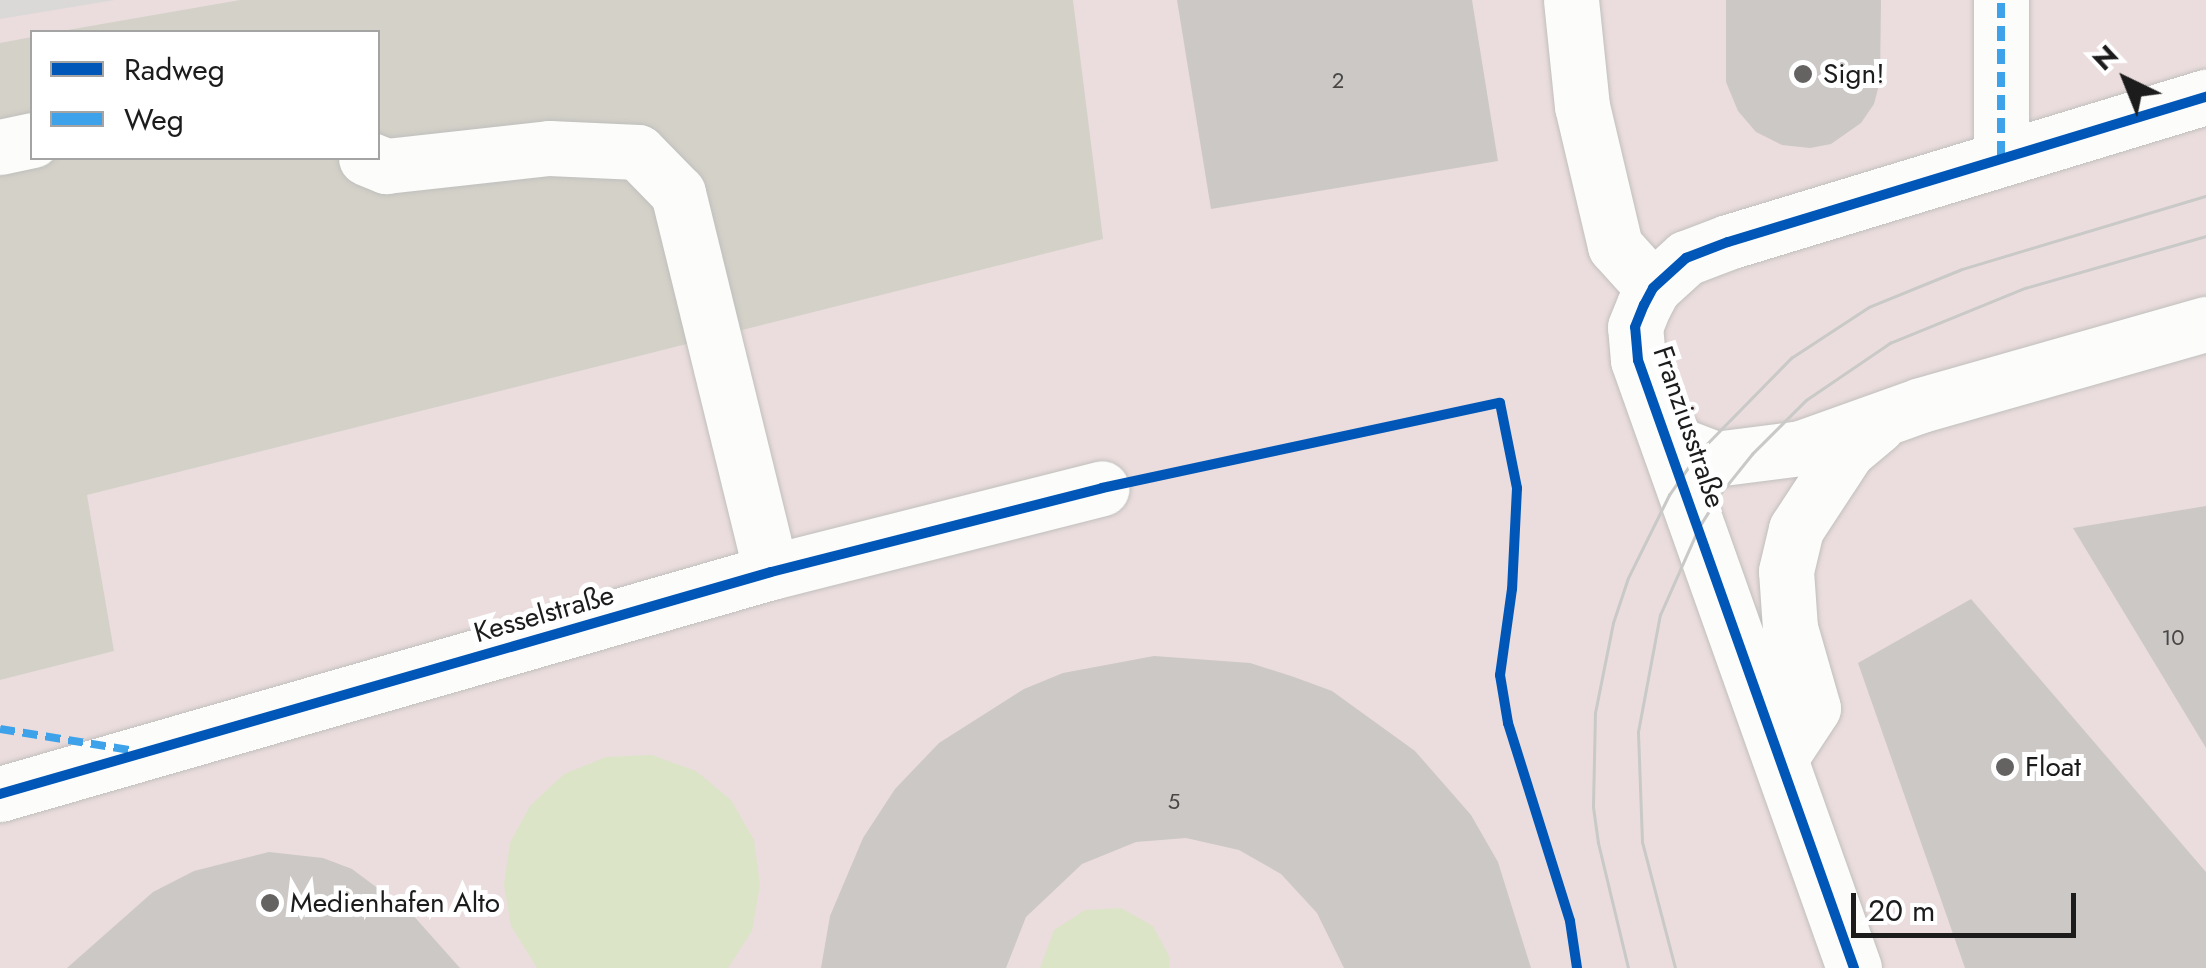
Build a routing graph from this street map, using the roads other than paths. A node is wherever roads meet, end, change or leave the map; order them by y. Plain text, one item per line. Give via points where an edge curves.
1 (1572, 0) edge
2 (2001, 0) edge
3 (2206, 97) edge
4 (30, 140) edge
5 (0, 147) edge
6 (2001, 156) junction
7 (371, 160) edge
8 (1653, 288) junction
9 (2206, 324) edge
10 (1920, 404) junction
11 (1656, 410) junction
12 (1102, 488) dead end
13 (772, 572) junction
14 (1782, 755) junction
15 (0, 794) edge
16 (1854, 968) edge

1 - 8 street via 1582,106 1615,246
2 - 6 street
3 - 6 street, Franziusstraße
4 - 5 street
6 - 8 street, Franziusstraße via 1728,242 1686,258
7 - 13 street via 386,166 549,148 638,152 678,193
8 - 11 street, Franziusstraße via 1635,327 1638,360
9 - 10 street, Franziusstraße
10 - 11 street, Franziusstraße via 1801,448 1715,460 1679,445
10 - 14 street, Franziusstraße via 1848,450 1796,529 1786,571 1790,628 1814,708
11 - 14 street, Franziusstraße
12 - 13 street, Kesselstraße
13 - 15 street, Kesselstraße
14 - 16 street, Franziusstraße

